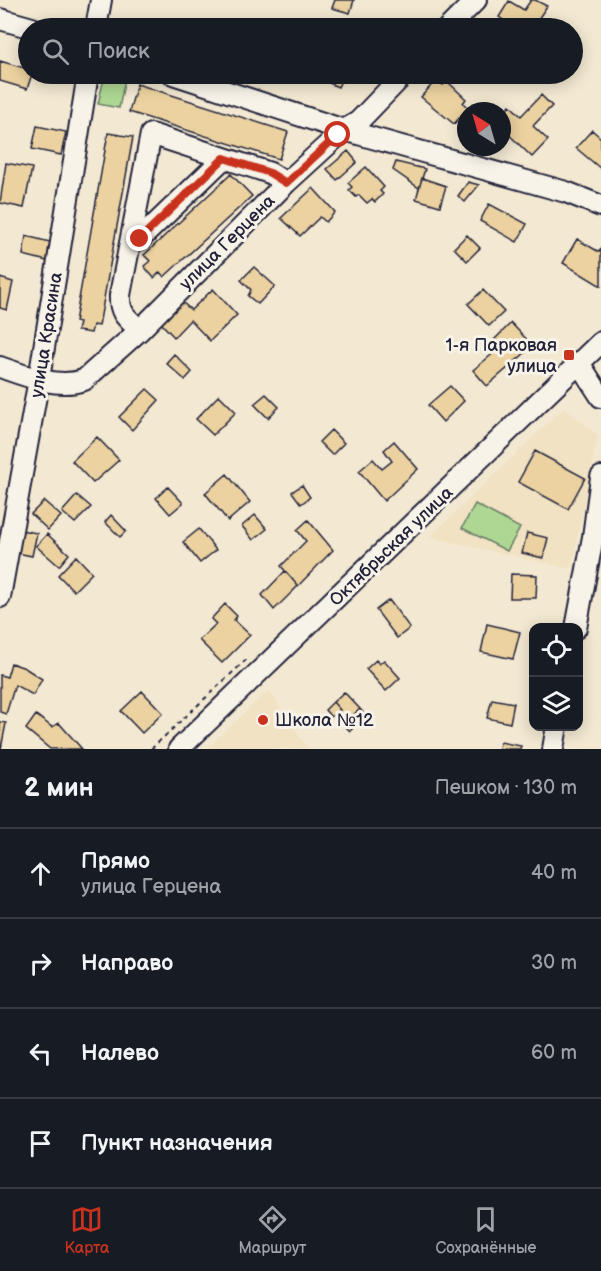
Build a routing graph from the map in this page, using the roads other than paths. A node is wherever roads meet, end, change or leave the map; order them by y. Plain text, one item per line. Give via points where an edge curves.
1 (101, 0) edge
2 (476, 0) edge
3 (98, 18) edge
4 (458, 18) edge
5 (0, 19) edge
6 (18, 24) edge
7 (86, 84) edge
8 (204, 84) edge
9 (394, 84) edge
10 (344, 130) junction
11 (224, 158) junction
12 (286, 183) junction
13 (601, 206) edge
14 (140, 239) dead end
15 (140, 330) junction
16 (601, 342) edge
17 (579, 363) junction
18 (0, 367) edge
19 (39, 379) junction
20 (601, 397) edge
21 (601, 477) edge
22 (0, 597) edge
23 (577, 623) edge
24 (556, 731) edge
25 (179, 749) edge
26 (553, 749) edge

1 - 3 street
2 - 4 street
5 - 6 street
7 - 19 street, улица Красина
8 - 10 street
9 - 10 street, улица Герцена via 358,122
10 - 12 street, улица Герцена
10 - 13 street via 566,192
11 - 12 street via 270,173
11 - 14 street
11 - 15 street via 151,134 120,295 122,313
12 - 15 street, улица Герцена
15 - 19 street, улица Герцена via 84,380 73,384
16 - 17 street, Октябрьская улица
17 - 20 street
17 - 25 street, Октябрьская улица
18 - 19 street, улица Герцена
19 - 22 street, улица Красина
21 - 23 street
24 - 26 street

